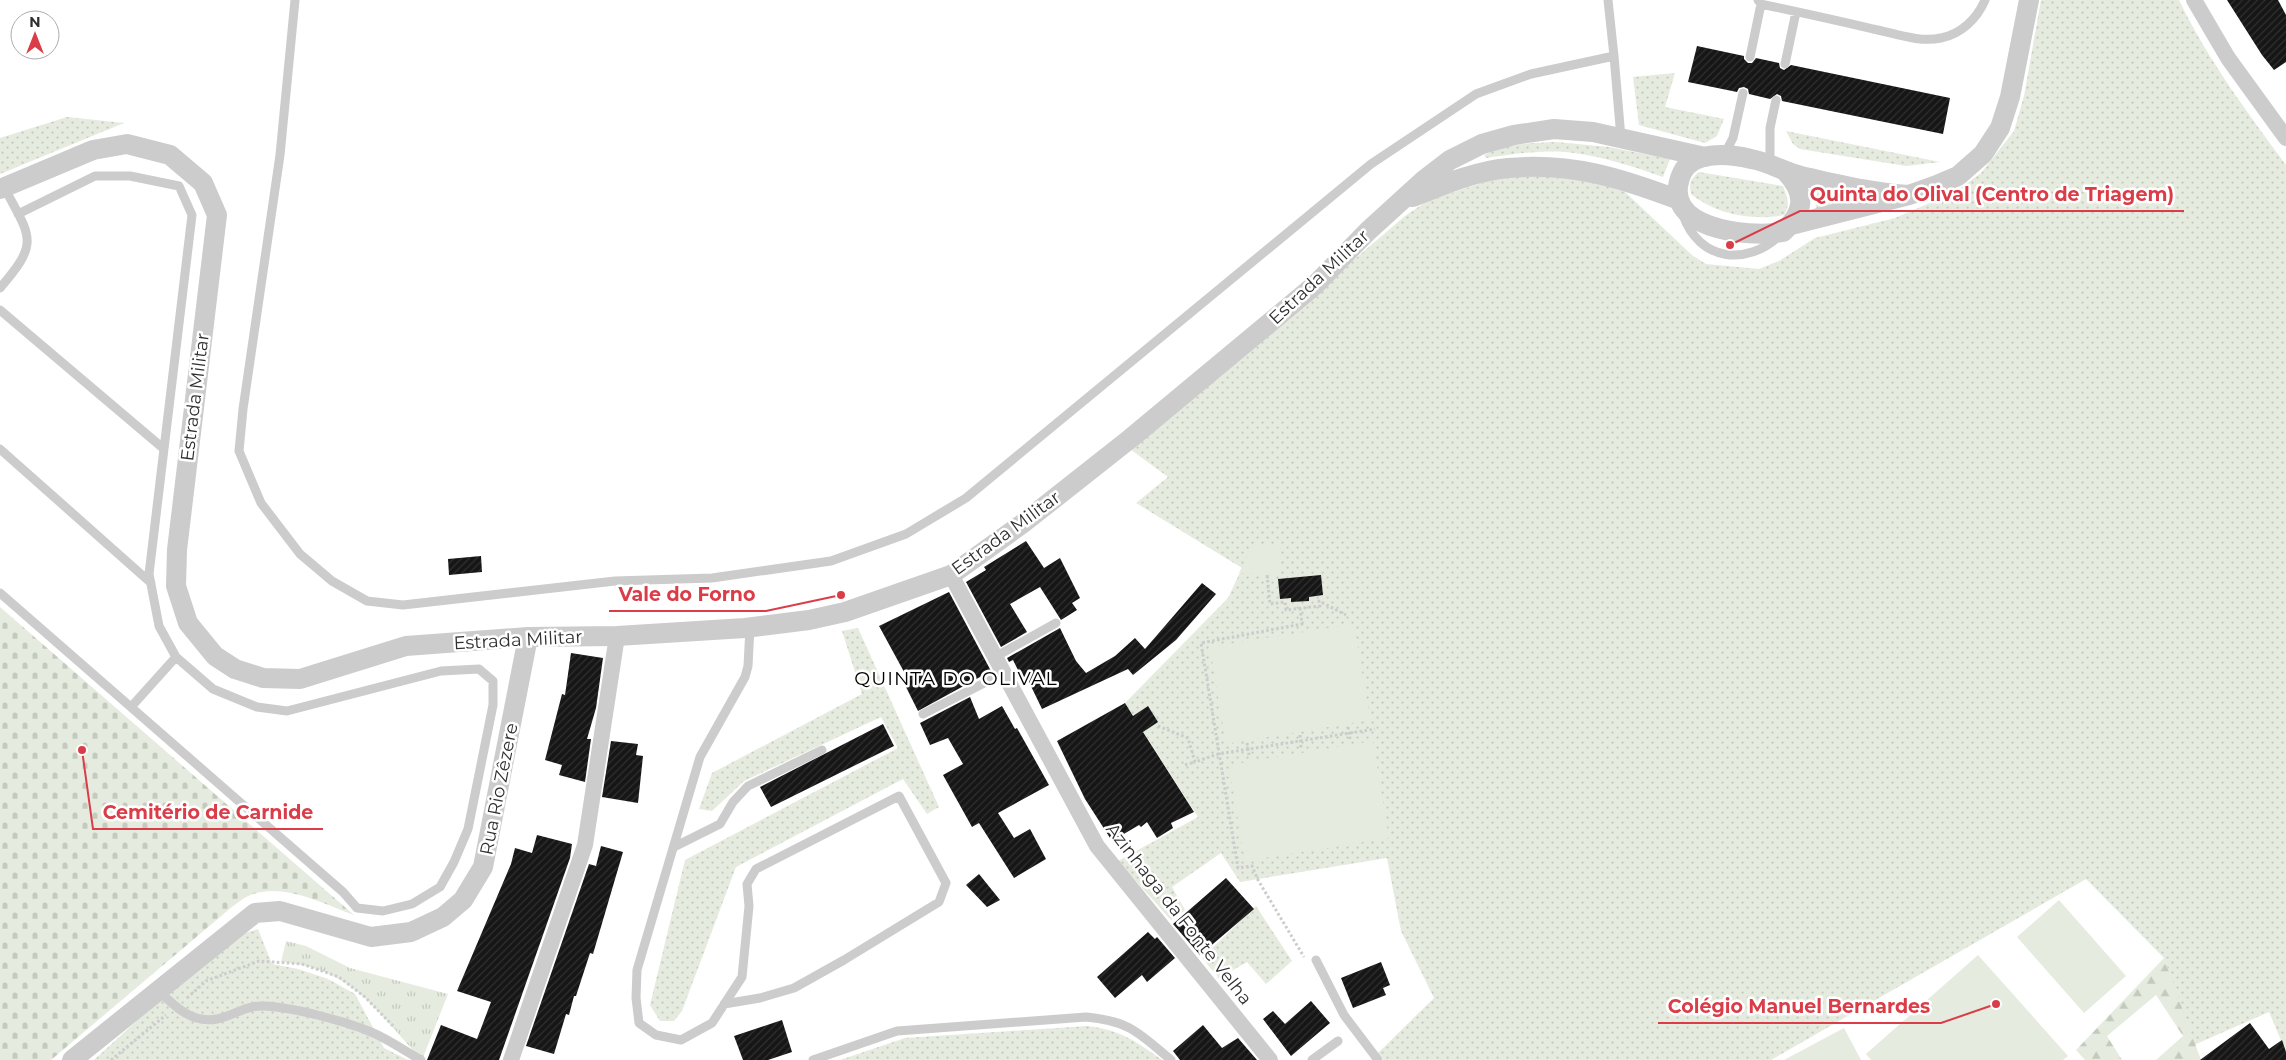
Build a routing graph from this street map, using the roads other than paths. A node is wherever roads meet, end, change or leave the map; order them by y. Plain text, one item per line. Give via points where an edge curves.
1 (295, 0) edge
2 (1608, 0) edge
3 (1985, 0) edge
4 (2029, 0) edge
5 (2194, 0) edge
6 (1759, 2) edge
7 (1796, 12) junction
8 (1614, 56) junction
9 (1750, 57) dead end
10 (1785, 64) dead end
11 (1743, 93) dead end
12 (1776, 100) dead end
13 (2281, 121) edge
14 (1621, 138) junction
15 (2286, 138) edge
16 (1715, 156) junction
17 (1778, 168) junction
18 (2, 188) edge
19 (1909, 195) junction
20 (1402, 201) junction
21 (1680, 204) junction
22 (18, 214) junction
23 (1787, 229) junction
24 (0, 288) edge
25 (0, 310) edge
26 (0, 449) edge
27 (164, 449) junction
28 (951, 575) junction
29 (151, 583) junction
30 (0, 593) edge
31 (1056, 623) dead end
32 (750, 627) junction
33 (617, 636) junction
34 (528, 637) junction
35 (176, 657) junction
36 (995, 657) junction
37 (1004, 673) junction
38 (131, 707) junction
39 (924, 714) dead end
40 (822, 750) dead end
41 (674, 847) junction
42 (1316, 960) road end
43 (158, 990) junction
44 (724, 1004) junction
45 (1338, 1041) dead end
46 (72, 1060) edge
47 (421, 1060) edge
48 (512, 1060) edge
49 (813, 1060) edge
50 (1171, 1060) edge
51 (1270, 1060) edge
52 (1312, 1060) edge
53 (1378, 1060) edge

1 - 8 lane via 280,155 243,409 240,451 261,503 300,554 332,581 367,602 403,604 615,581 712,578 786,568 831,561 906,534 966,498 1371,164 1476,94 1531,74
2 - 8 lane
3 - 7 lane via 1964,29 1933,40
4 - 19 street, Estrada Militar via 2010,97 2000,128 1983,154 1958,176
5 - 13 street via 2228,58
6 - 7 lane
6 - 9 lane
7 - 10 lane
8 - 14 lane
11 - 16 lane via 1733,138
12 - 17 lane via 1770,128
13 - 15 street
14 - 16 street, Estrada Militar
14 - 20 street, Estrada Militar via 1554,129 1482,144 1450,160
16 - 17 street, Estrada Militar via 1752,159
16 - 21 street via 1688,164 1678,187
17 - 19 street, Estrada Militar via 1883,194
17 - 23 street via 1795,182 1800,195 1798,214
18 - 22 lane
18 - 34 street, Estrada Militar via 93,150 127,144 170,155 203,184 217,215 176,550 176,586 188,623 215,656 235,669 263,678 300,680 406,646
19 - 23 street, Estrada Militar
20 - 21 street, Estrada Militar via 1455,180 1506,168 1561,166 1614,176
20 - 28 street, Estrada Militar via 1284,311 1022,524
21 - 23 street, Estrada Militar via 1691,217 1731,232 1753,234
22 - 24 lane via 26,230 28,246 19,266
22 - 27 lane via 95,176 130,176 179,186 192,214
25 - 27 lane
26 - 29 lane
27 - 29 lane via 149,574
28 - 32 street, Estrada Militar via 845,612
28 - 36 street, Azinhaga da Fonte Velha
29 - 35 lane via 159,626
30 - 38 lane
31 - 36 lane
32 - 33 street, Estrada Militar
32 - 41 lane via 745,677 700,758
33 - 34 street, Estrada Militar
33 - 48 street via 585,845
34 - 43 street, Rua Rio Zêzere via 484,867 463,900 443,917 411,932 371,937 280,911 255,913
35 - 38 lane
35 - 38 lane via 213,689 257,707 287,710 442,671 479,669 493,681 493,705 468,829 440,887 412,904 383,911 357,908 343,892
36 - 37 street, Azinhaga da Fonte Velha
37 - 39 lane
37 - 51 street, Azinhaga da Fonte Velha via 1097,846
40 - 41 lane via 748,786 733,802 720,824
41 - 44 lane via 637,970 639,1023 656,1035 681,1040 712,1022
42 - 53 lane via 1344,1015
43 - 46 street, Rua Rio Zêzere
43 - 47 lane via 194,1019 216,1020 240,1009 263,1006 320,1016 372,1032
44 - 44 lane via 742,977 748,884 756,869 899,796 946,883 939,902 794,988
45 - 52 lane
49 - 50 lane via 896,1031 1086,1017 1109,1019 1134,1028

